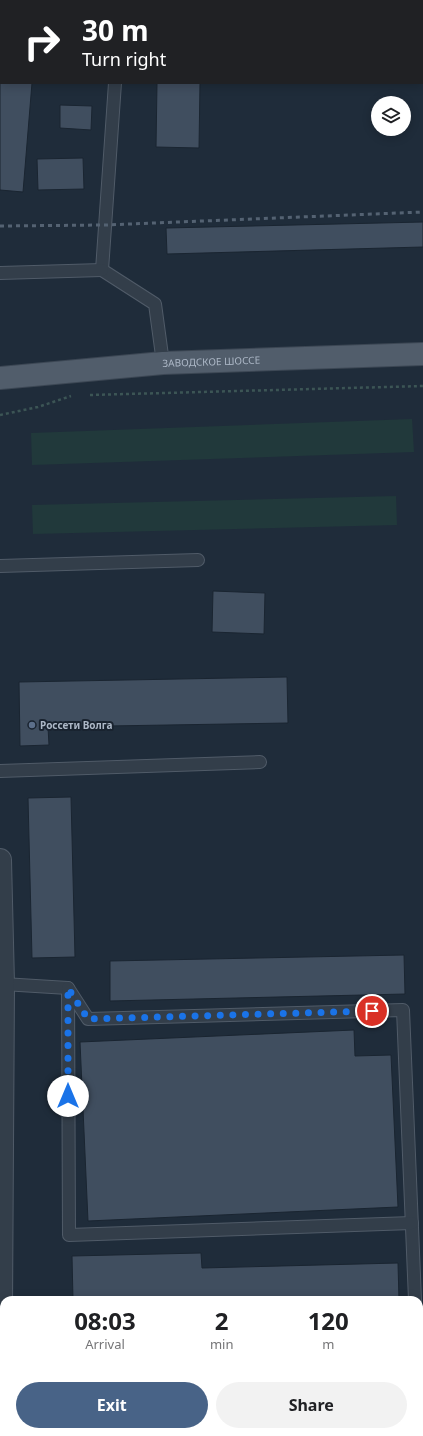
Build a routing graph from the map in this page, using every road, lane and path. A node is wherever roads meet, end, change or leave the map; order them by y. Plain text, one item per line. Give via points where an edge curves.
1 (115, 84) edge
2 (102, 270) junction
3 (0, 273) edge
4 (423, 354) edge
5 (164, 363) junction
6 (0, 378) edge
7 (423, 386) edge
8 (74, 395) dead end
9 (90, 395) dead end
10 (0, 415) edge
11 (198, 560) dead end
12 (0, 566) edge
13 (260, 762) dead end
14 (0, 771) edge
15 (0, 860) edge
16 (3, 984) junction
17 (68, 988) junction
18 (412, 1223) junction
19 (2, 1296) edge
20 (415, 1296) edge

1 - 2 lane
2 - 3 lane
2 - 5 lane via 155,304
4 - 5 main road, ЗАВОДСКОЕ ШОССЕ
5 - 6 main road, ЗАВОДСКОЕ ШОССЕ
7 - 9 path
8 - 10 path via 38,408
11 - 12 lane
13 - 14 lane
15 - 16 street
16 - 17 lane
16 - 19 street
17 - 18 lane via 88,1019 403,1010
17 - 18 lane via 69,1235
18 - 20 lane

